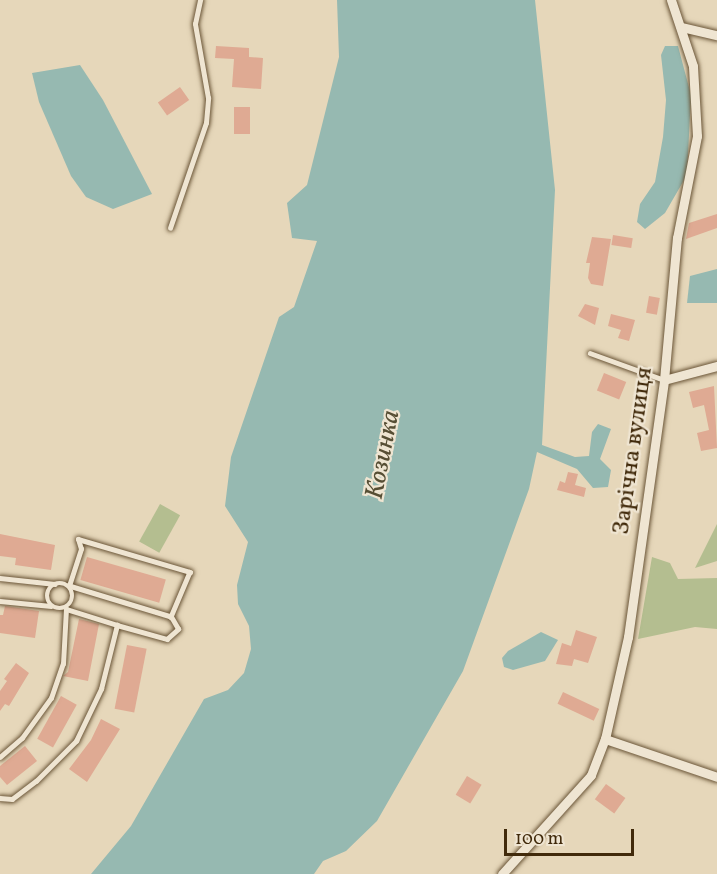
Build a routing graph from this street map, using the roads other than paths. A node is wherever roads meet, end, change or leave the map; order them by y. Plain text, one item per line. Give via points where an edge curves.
1 (200, 0) edge
2 (672, 0) edge
3 (681, 27) junction
4 (717, 35) edge
5 (170, 228) dead end
6 (590, 353) dead end
7 (717, 366) edge
8 (664, 380) junction
9 (0, 578) edge
10 (55, 584) junction
11 (69, 586) junction
12 (0, 601) edge
13 (52, 606) junction
14 (66, 609) junction
15 (171, 618) junction
16 (117, 625) junction
17 (605, 739) junction
18 (0, 757) edge
19 (717, 777) edge
20 (0, 798) edge
21 (502, 874) edge

1 - 5 lane via 195,24 208,98 207,123
2 - 3 street, Зарічна вулиця
3 - 4 street
3 - 8 street, Зарічна вулиця via 698,96 698,136 677,238
6 - 8 lane
7 - 8 street
8 - 17 street, Зарічна вулиця via 628,637
9 - 10 lane
10 - 11 lane
10 - 13 lane via 47,594
11 - 14 lane via 73,598
11 - 15 lane
11 - 15 lane via 81,549 78,539 190,572
12 - 13 lane
13 - 14 lane
14 - 16 lane
14 - 18 lane via 63,664 51,698 21,738
15 - 16 lane via 178,629 167,639
16 - 20 lane via 101,689 75,741 57,764 36,781 12,799
17 - 19 street
17 - 21 street, Зарічна вулиця via 591,775

